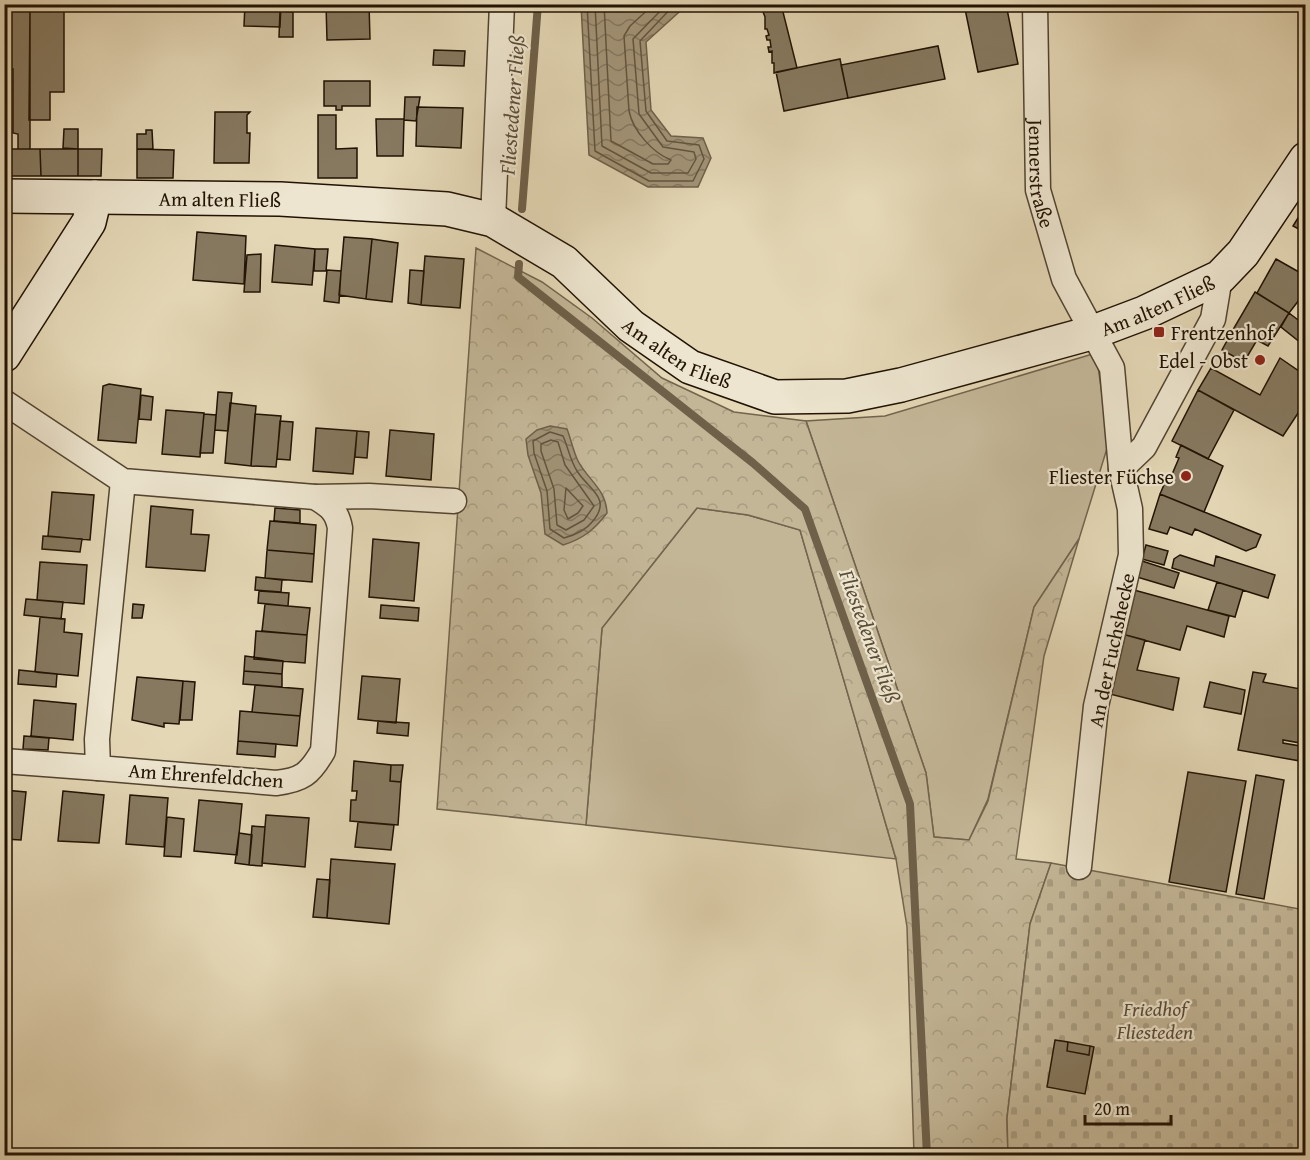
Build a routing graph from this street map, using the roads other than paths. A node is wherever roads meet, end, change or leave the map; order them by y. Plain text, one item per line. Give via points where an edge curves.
1 (502, 4) edge
2 (1035, 4) edge
3 (1305, 159) edge
4 (4, 196) edge
5 (95, 197) junction
6 (493, 220) junction
7 (1220, 277) junction
8 (1091, 333) junction
9 (4, 355) edge
10 (4, 402) edge
11 (1121, 469) junction
12 (123, 481) junction
13 (315, 497) junction
14 (454, 501) dead end
15 (4, 761) edge
16 (98, 768) junction
17 (1079, 867) dead end

1 - 6 street
2 - 8 street, Jennerstraße via 1038,190 1064,279
3 - 7 main road, Am alten Fließ via 1243,253
4 - 5 main road, Am alten Fließ
5 - 6 main road, Am alten Fließ via 280,199 420,206
5 - 9 main road via 88,222
6 - 8 main road, Am alten Fließ via 564,262 631,326 690,367 775,397 858,394
7 - 8 main road, Am alten Fließ
7 - 11 street via 1213,319 1144,447
8 - 11 street, An der Fuchshecke via 1112,368
10 - 12 street
11 - 17 street, An der Fuchshecke via 1130,509 1131,555 1096,706
12 - 13 street
12 - 16 street via 97,739
13 - 14 street
13 - 16 street, Am Ehrenfeldchen via 332,507 340,528 323,751 312,770 295,781 276,783
15 - 16 street, Am Ehrenfeldchen

